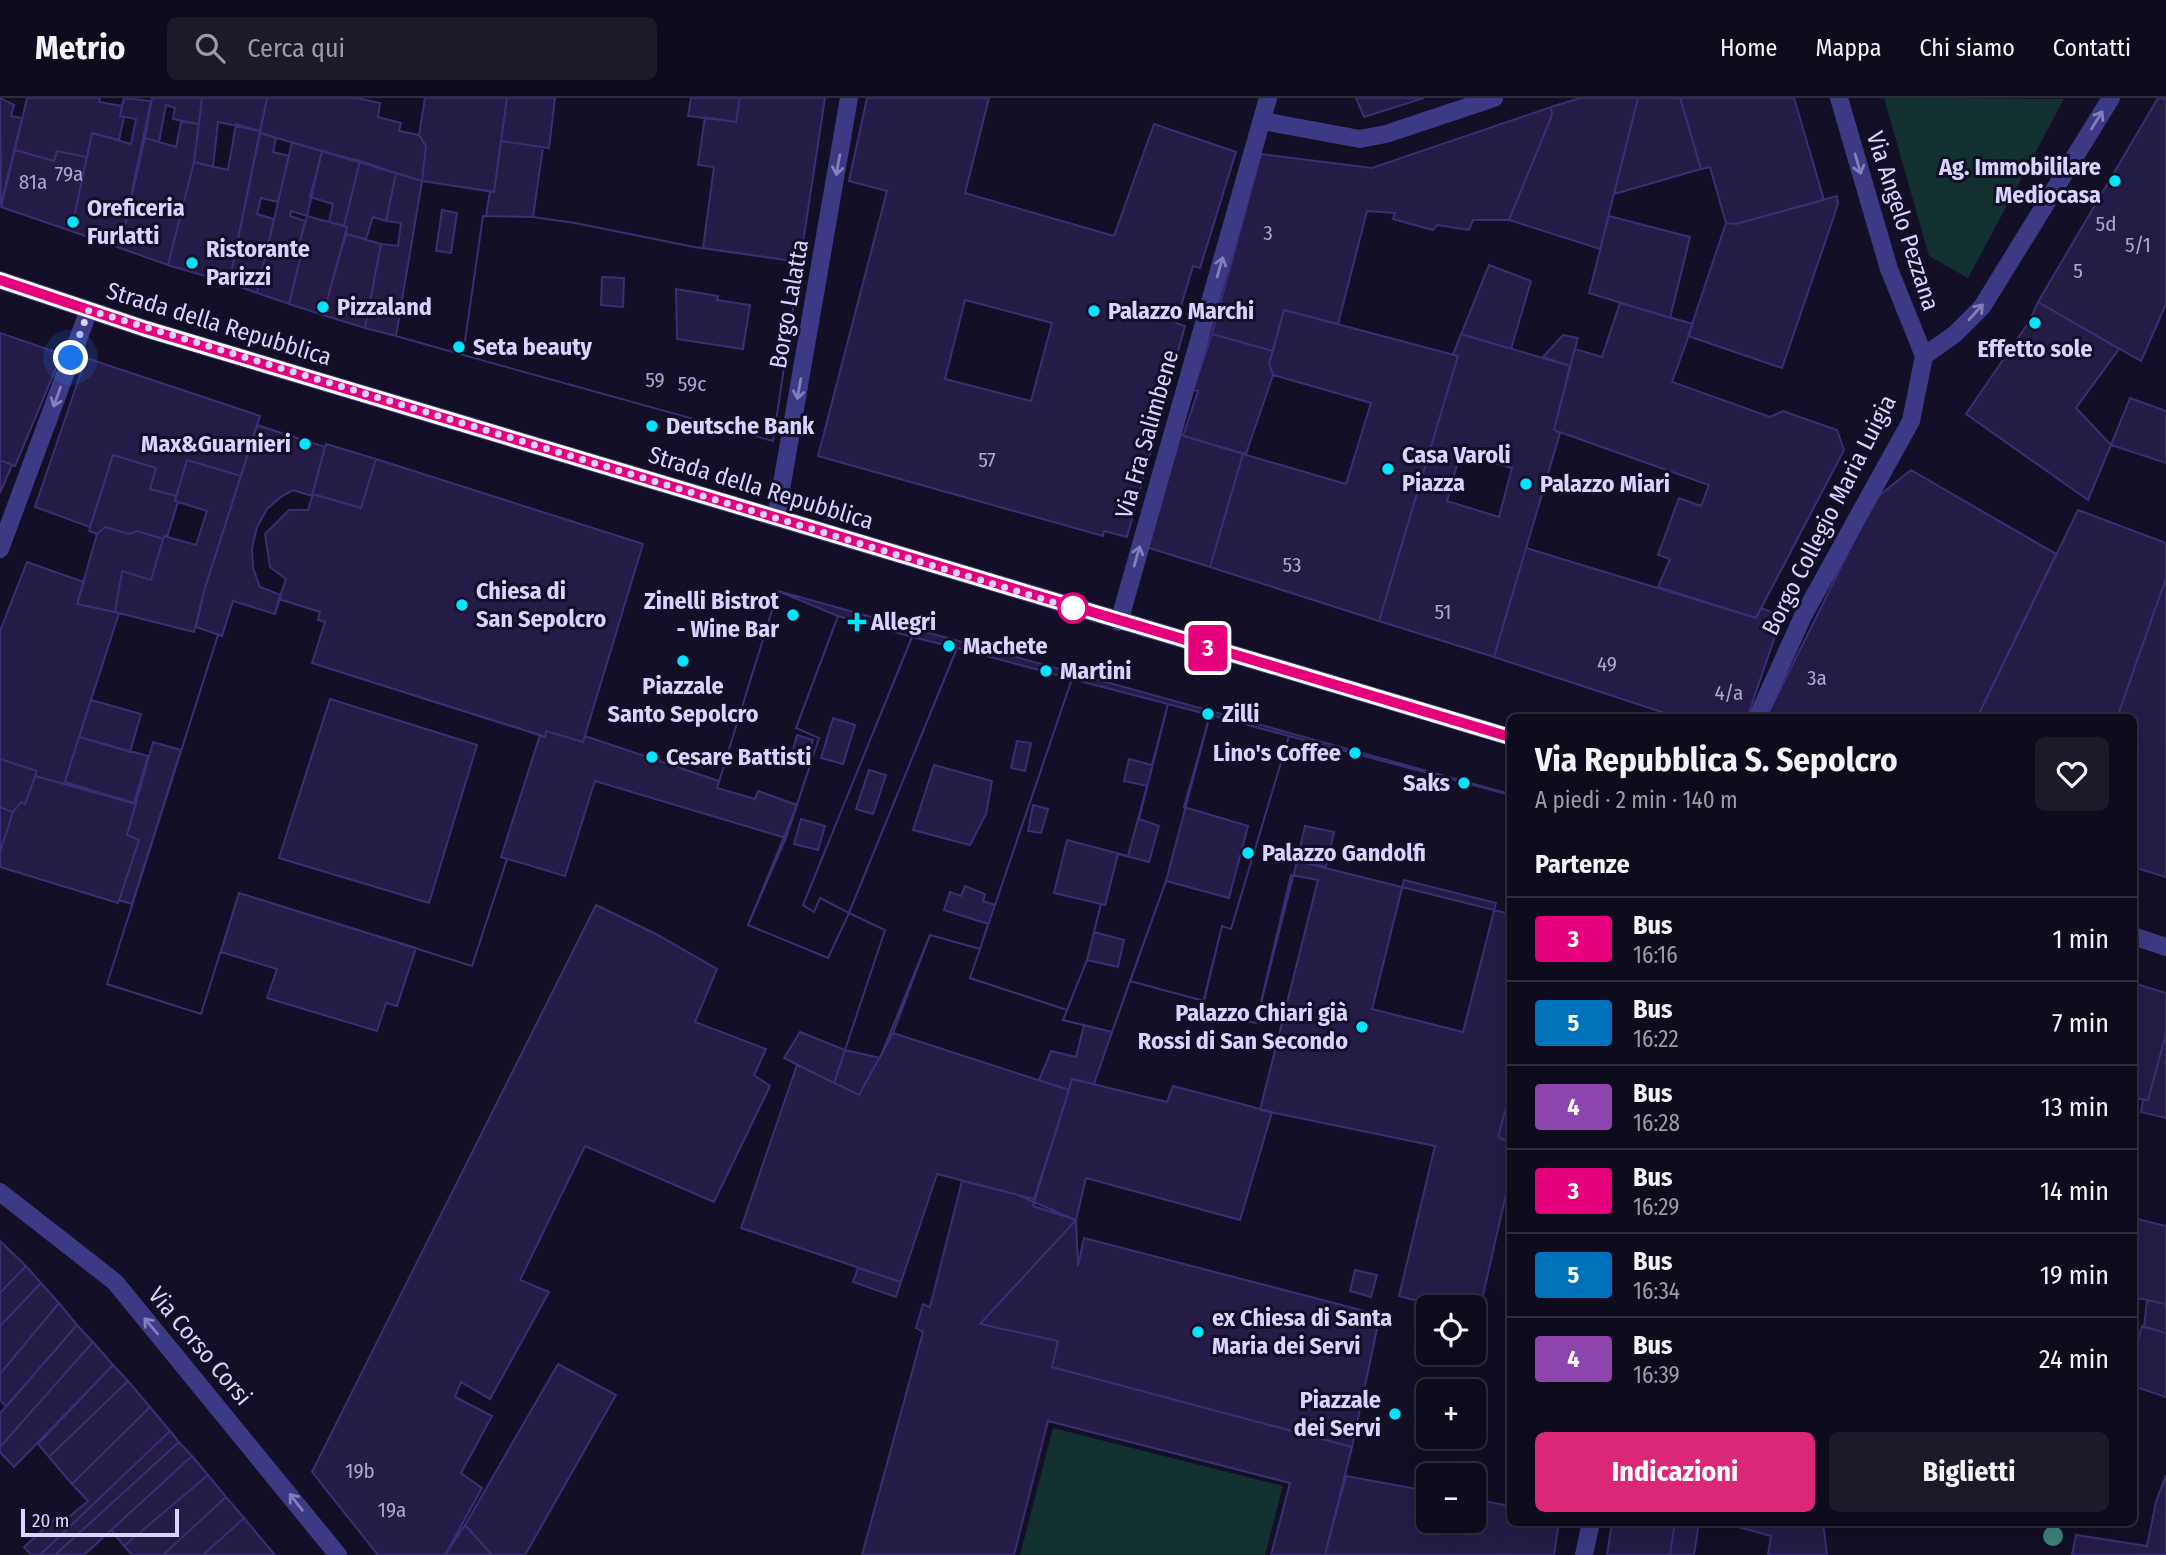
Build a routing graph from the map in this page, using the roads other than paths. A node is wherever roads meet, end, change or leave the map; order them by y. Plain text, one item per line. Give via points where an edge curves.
1 (849, 98) edge
2 (1268, 98) edge
3 (1494, 98) edge
4 (1839, 98) edge
5 (2111, 98) edge
6 (1262, 121) junction
7 (0, 279) edge
8 (89, 310) junction
9 (1924, 356) junction
10 (776, 518) junction
11 (0, 549) edge
12 (1119, 622) junction
13 (1759, 714) edge
14 (1507, 736) edge
15 (2137, 937) edge
16 (2166, 947) edge
17 (0, 1192) edge
18 (1590, 1526) edge
19 (338, 1555) edge
20 (1584, 1555) edge

1 -> 10 street, Borgo Lalatta
2 - 6 street, Via Fra Salimbene
3 - 6 street via 1360,139
4 -> 9 street, Via Angelo Pezzana via 1889,269
9 -> 5 street via 1982,307
12 -> 6 street, Via Fra Salimbene
7 - 8 street, Strada della Repubblica
8 - 10 street, Strada della Repubblica
8 -> 11 street
9 - 13 street, Borgo Collegio Maria Luigia via 1911,421 1804,616
10 - 12 street, Strada della Repubblica
12 - 14 street, Strada della Repubblica
15 - 16 street
19 -> 17 street, Via Corso Corsi via 115,1283
18 - 20 street

